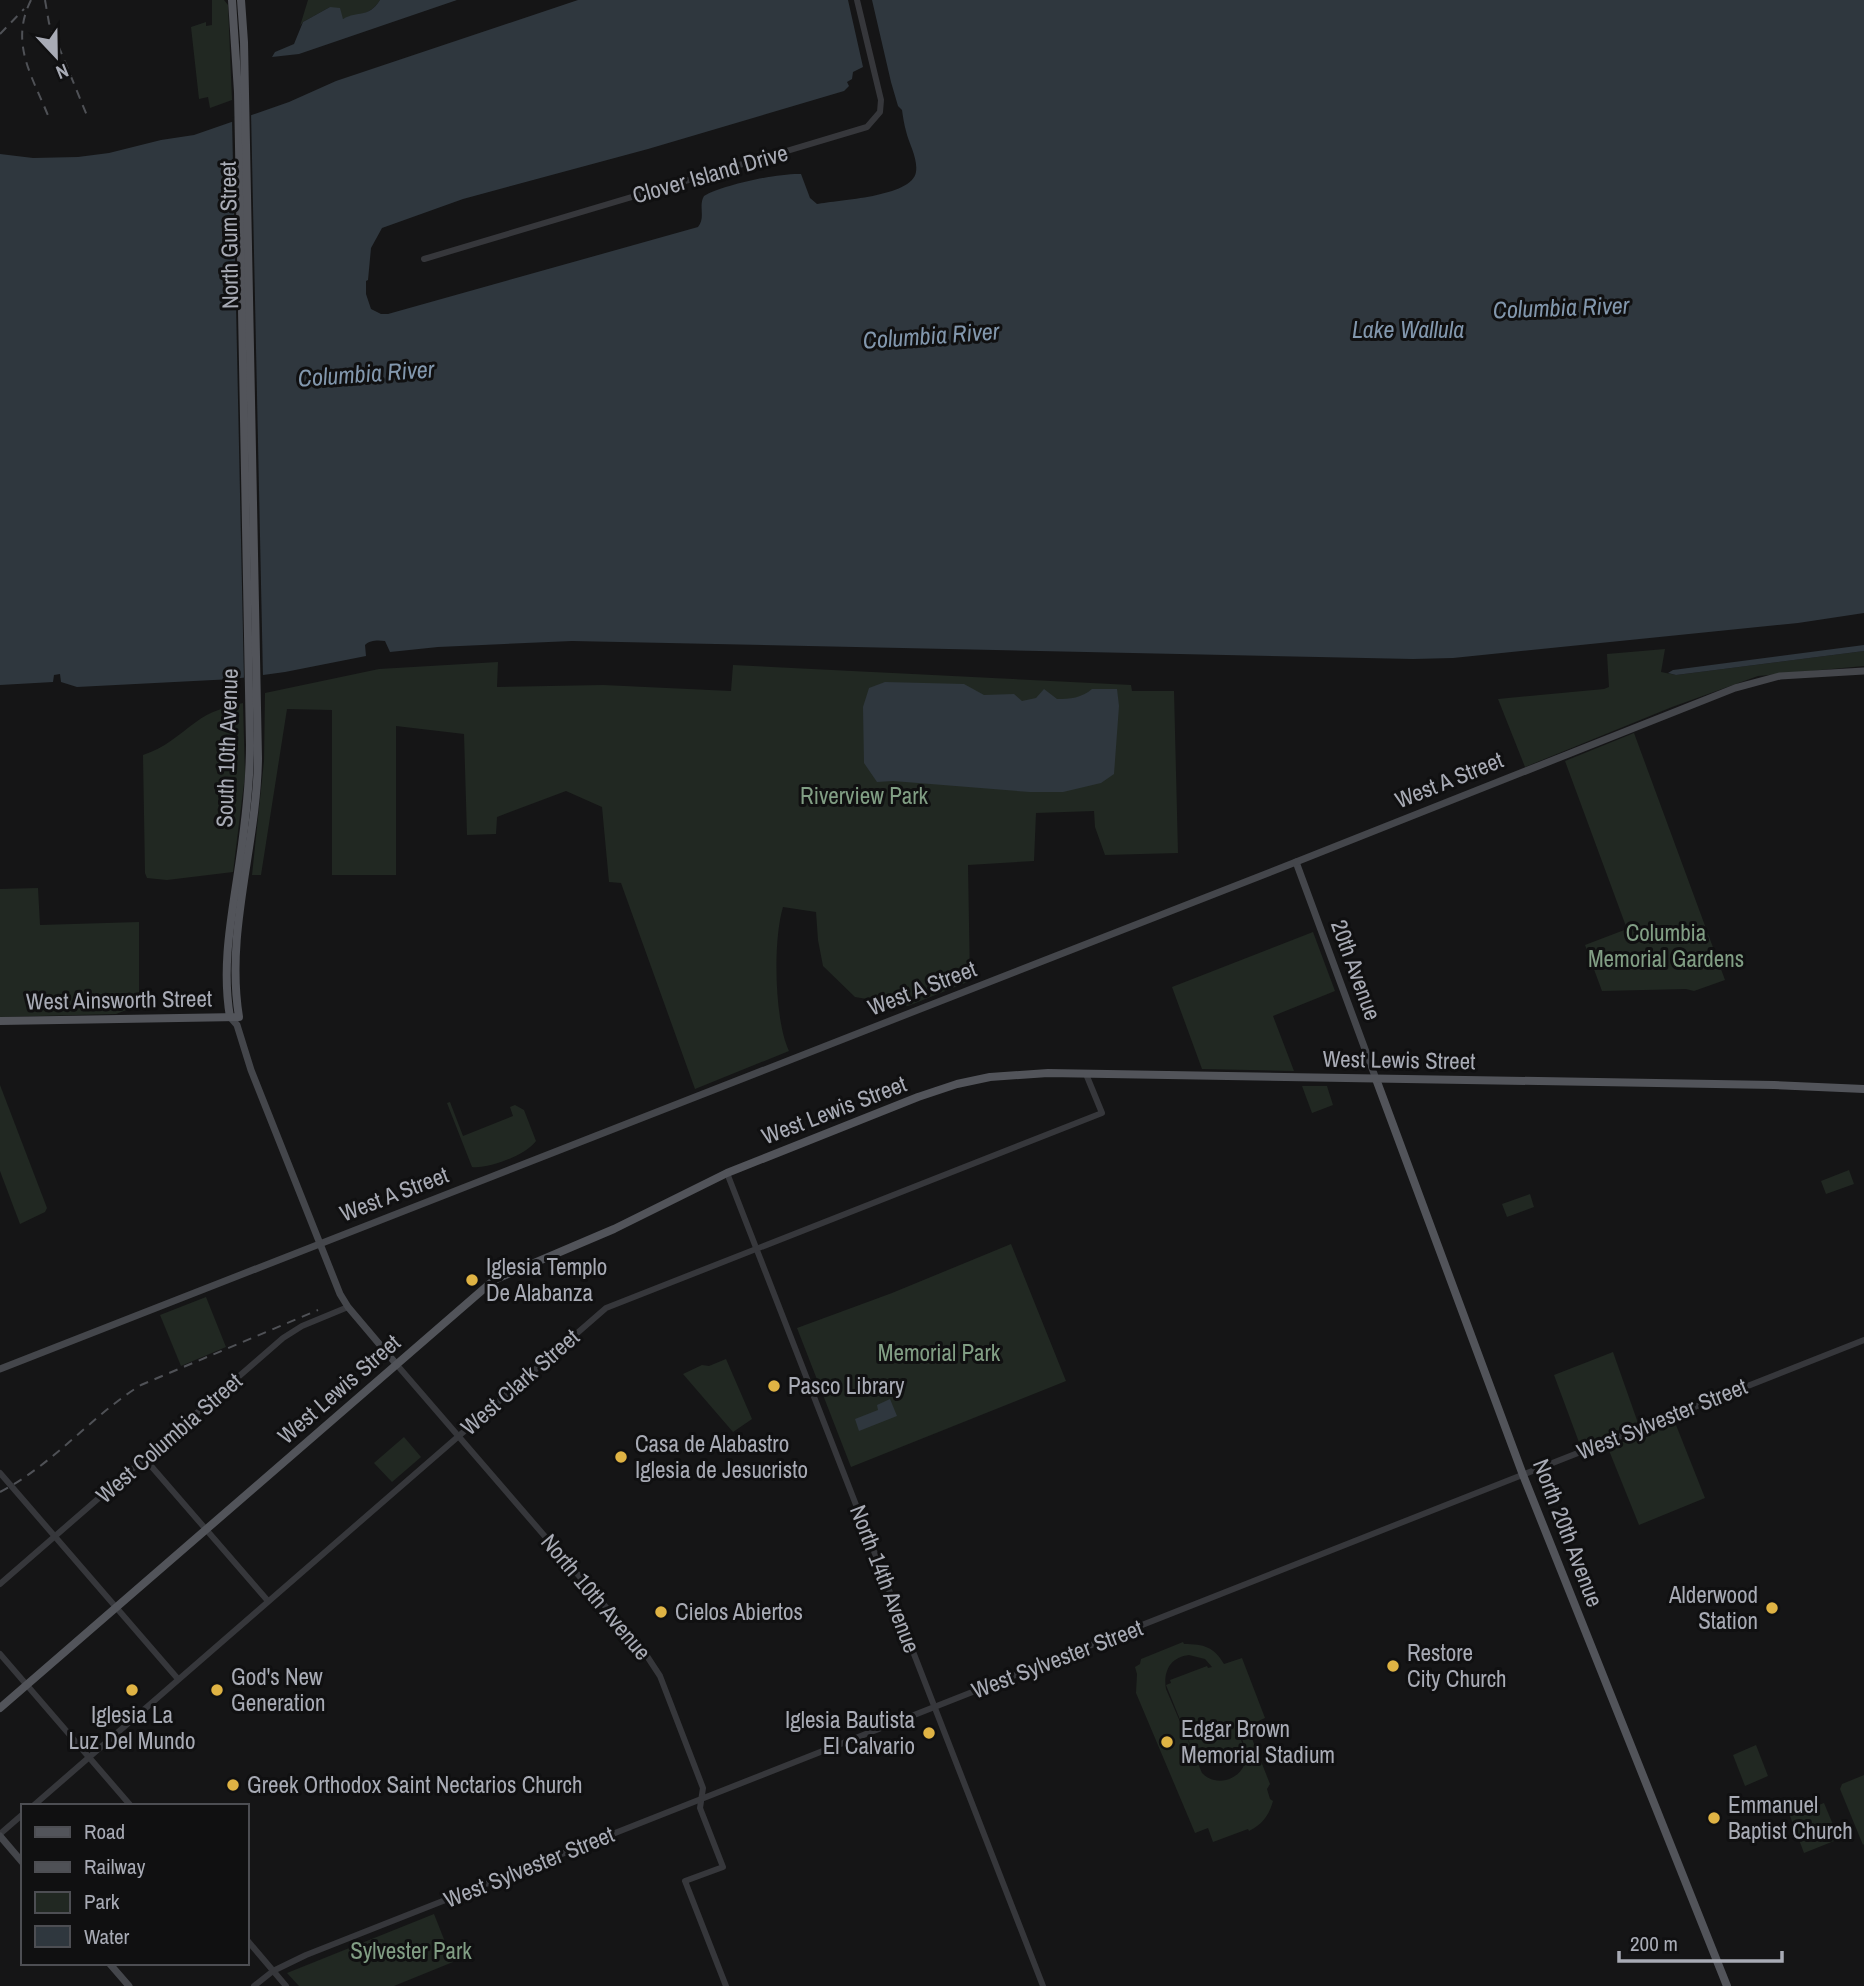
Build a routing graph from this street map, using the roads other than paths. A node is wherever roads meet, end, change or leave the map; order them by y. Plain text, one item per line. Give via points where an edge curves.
1 (232, 0) edge
2 (241, 0) edge
3 (857, 0) edge
4 (241, 92) junction
5 (424, 259) dead end
6 (249, 469) joint
7 (1864, 671) edge
8 (1296, 862) junction
9 (235, 1020) junction
10 (0, 1021) edge
11 (1086, 1074) junction
12 (1376, 1079) junction
13 (1864, 1089) edge
14 (1381, 1092) joint
15 (727, 1173) junction
16 (320, 1244) junction
17 (756, 1248) junction
18 (348, 1307) junction
19 (1864, 1340) edge
20 (397, 1365) junction
21 (0, 1369) edge
22 (458, 1436) junction
23 (145, 1459) junction
24 (0, 1472) edge
25 (1523, 1475) junction
26 (206, 1529) junction
27 (55, 1537) junction
28 (0, 1584) edge
29 (268, 1601) junction
30 (117, 1608) junction
31 (0, 1654) edge
32 (178, 1679) junction
33 (26, 1685) junction
34 (934, 1707) junction
35 (0, 1708) edge
36 (88, 1756) junction
37 (702, 1798) junction
38 (35, 1804) edge
39 (129, 1804) edge
40 (21, 1816) edge
41 (0, 1835) edge
42 (21, 1861) edge
43 (248, 1941) edge
44 (111, 1965) edge
45 (273, 1971) junction
46 (129, 1986) edge
47 (254, 1986) edge
48 (286, 1986) edge
49 (726, 1986) edge
50 (1043, 1986) edge
51 (1727, 1986) edge

1 - 4 main road, North Gum Street
2 - 4 main road, North Gum Street
3 - 5 street, Clover Island Drive via 881,100 880,113 867,127
4 - 6 main road, North Gum Street
6 - 9 main road, South 10th Avenue via 256,797 235,955
7 - 8 main road, West A Street via 1752,682
8 - 12 main road, 20th Avenue
8 - 16 main road, West A Street
9 - 10 main road, West Ainsworth Street
9 - 16 main road, South 10th Avenue
11 - 12 main road, West Lewis Street
11 - 15 main road, West Lewis Street via 1009,1075 957,1084
11 - 17 street, West Clark Street via 1102,1113
12 - 13 main road, West Lewis Street
12 - 14 main road, 20th Avenue
14 - 25 main road, North 20th Avenue
15 - 17 street, North 14th Avenue
15 - 20 main road, West Lewis Street via 614,1229 494,1280
16 - 18 main road, South 10th Avenue
16 - 21 main road, West A Street
17 - 22 street, West Clark Street via 606,1308
17 - 34 street, North 14th Avenue
18 - 20 main road, South 10th Avenue
18 - 23 street, West Columbia Street via 283,1338
19 - 25 street, West Sylvester Street
20 - 22 street, North 10th Avenue
20 - 26 main road, West Lewis Street
22 - 29 street, West Clark Street
22 - 37 street, North 10th Avenue via 652,1662 704,1788
23 - 26 street
23 - 27 street, West Columbia Street
24 - 27 street
25 - 34 street, West Sylvester Street
25 - 51 main road, North 20th Avenue
26 - 29 street
26 - 30 main road, West Lewis Street
27 - 28 street, West Columbia Street
27 - 30 street
29 - 32 street, West Clark Street
30 - 32 street
30 - 33 main road, West Lewis Street
31 - 33 street
32 - 36 street, West Clark Street
33 - 35 main road, West Lewis Street
33 - 36 street
34 - 37 street, West Sylvester Street
34 - 50 street, North 14th Avenue
36 - 38 street, West Clark Street
36 - 39 street
37 - 45 street, West Sylvester Street
37 - 49 street, North 10th Avenue via 700,1808 723,1867 685,1881
40 - 41 street
41 - 42 main road
43 - 45 street
44 - 46 main road
45 - 47 street, West Sylvester Street
45 - 48 street

